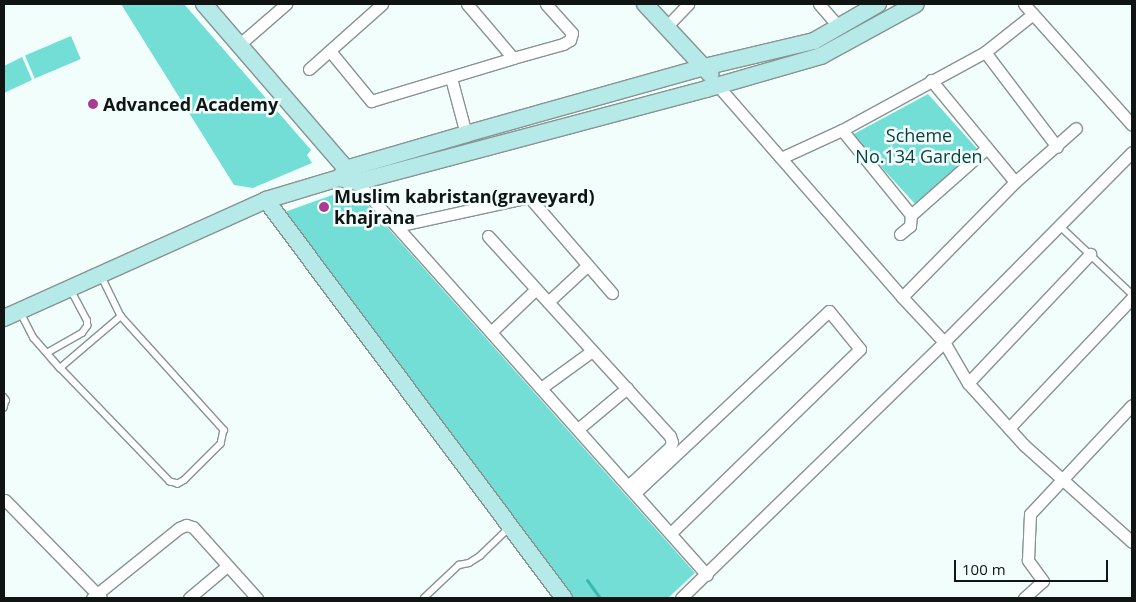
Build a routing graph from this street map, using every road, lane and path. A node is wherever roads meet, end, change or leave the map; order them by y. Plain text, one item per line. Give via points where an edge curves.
1 (204, 4) edge
2 (286, 4) edge
3 (382, 4) edge
4 (467, 4) edge
5 (546, 4) edge
6 (645, 4) edge
7 (688, 4) edge
8 (819, 4) edge
9 (878, 4) edge
10 (916, 4) edge
11 (1024, 4) edge
12 (1033, 14) junction
13 (666, 26) junction
14 (839, 27) junction
15 (241, 43) junction
16 (330, 51) junction
17 (985, 52) junction
18 (513, 58) junction
19 (704, 67) junction
20 (309, 69) dead end
21 (451, 78) junction
22 (931, 80) junction
23 (718, 86) junction
24 (1132, 125) edge
25 (1076, 128) dead end
26 (842, 130) junction
27 (466, 134) junction
28 (1057, 147) junction
29 (987, 148) junction
30 (1132, 152) edge
31 (781, 158) junction
32 (348, 176) junction
33 (1015, 182) junction
34 (266, 200) junction
35 (911, 215) junction
36 (397, 226) junction
37 (1060, 226) junction
38 (900, 234) dead end
39 (488, 236) dead end
40 (1090, 254) junction
41 (588, 265) junction
42 (100, 274) junction
43 (69, 288) junction
44 (535, 290) junction
45 (612, 293) dead end
46 (1132, 294) edge
47 (902, 297) junction
48 (1132, 298) edge
49 (548, 302) junction
50 (19, 311) junction
51 (121, 316) junction
52 (4, 318) edge
53 (491, 332) junction
54 (944, 342) junction
55 (592, 351) junction
56 (47, 353) junction
57 (60, 368) junction
58 (968, 383) junction
59 (541, 388) junction
60 (627, 388) junction
61 (4, 397) edge
62 (1132, 405) edge
63 (4, 408) edge
64 (1009, 428) junction
65 (578, 429) junction
66 (1062, 480) junction
67 (631, 490) junction
68 (4, 499) edge
69 (510, 527) junction
70 (670, 533) junction
71 (1132, 542) edge
72 (226, 567) junction
73 (707, 574) junction
74 (560, 596) edge
75 (97, 597) edge
76 (189, 598) edge
77 (256, 598) edge
78 (424, 598) edge
79 (681, 598) edge
80 (1024, 598) edge

1 - 15 street
2 - 15 street
3 - 16 street
4 - 18 street
5 - 18 street via 572,33 570,40
6 - 13 street
7 - 13 street
8 - 14 street
9 - 14 street
10 - 23 street via 821,56
11 - 12 street
12 - 17 street
12 - 24 street
13 - 19 street
14 - 19 street via 814,41
15 - 32 street
16 - 20 street
16 - 21 street via 371,101
17 - 22 street
17 - 28 street
18 - 21 street
19 - 23 street
19 - 27 street
21 - 27 street
22 - 26 street
22 - 29 street
23 - 31 street
23 - 32 street
25 - 28 street
26 - 31 street
26 - 35 street
27 - 32 street
28 - 33 street
29 - 33 street
29 - 35 street
30 - 37 street
31 - 47 street
32 - 34 street
32 - 36 street
33 - 47 street
34 - 42 street
34 - 69 street
35 - 38 street via 910,226
36 - 41 street via 529,198
36 - 53 street
37 - 40 lane
37 - 54 street
39 - 44 street
40 - 46 lane
40 - 58 street
41 - 45 street
41 - 49 street
42 - 43 street
42 - 51 lane
43 - 50 street
43 - 56 lane via 87,326 82,333
44 - 49 street
44 - 53 street
47 - 54 street
48 - 64 street
49 - 55 street
50 - 52 street
50 - 56 lane
51 - 57 lane
51 - 57 lane via 224,430 221,444 185,480 178,484 170,482
53 - 59 street
54 - 58 street
54 - 73 street
55 - 59 street
55 - 60 street
56 - 57 lane
58 - 64 street
59 - 65 street
60 - 65 street
60 - 67 street via 672,442
61 - 63 lane
62 - 66 street
64 - 66 street
65 - 67 street
66 - 71 street
66 - 80 street via 1030,514 1028,560 1043,582
67 - 70 street
67 - 70 street via 829,311 860,348
68 - 75 street
69 - 74 street
69 - 78 lane via 480,556 459,565
70 - 73 street
72 - 75 street via 186,524
72 - 76 street
72 - 77 street
73 - 79 street

